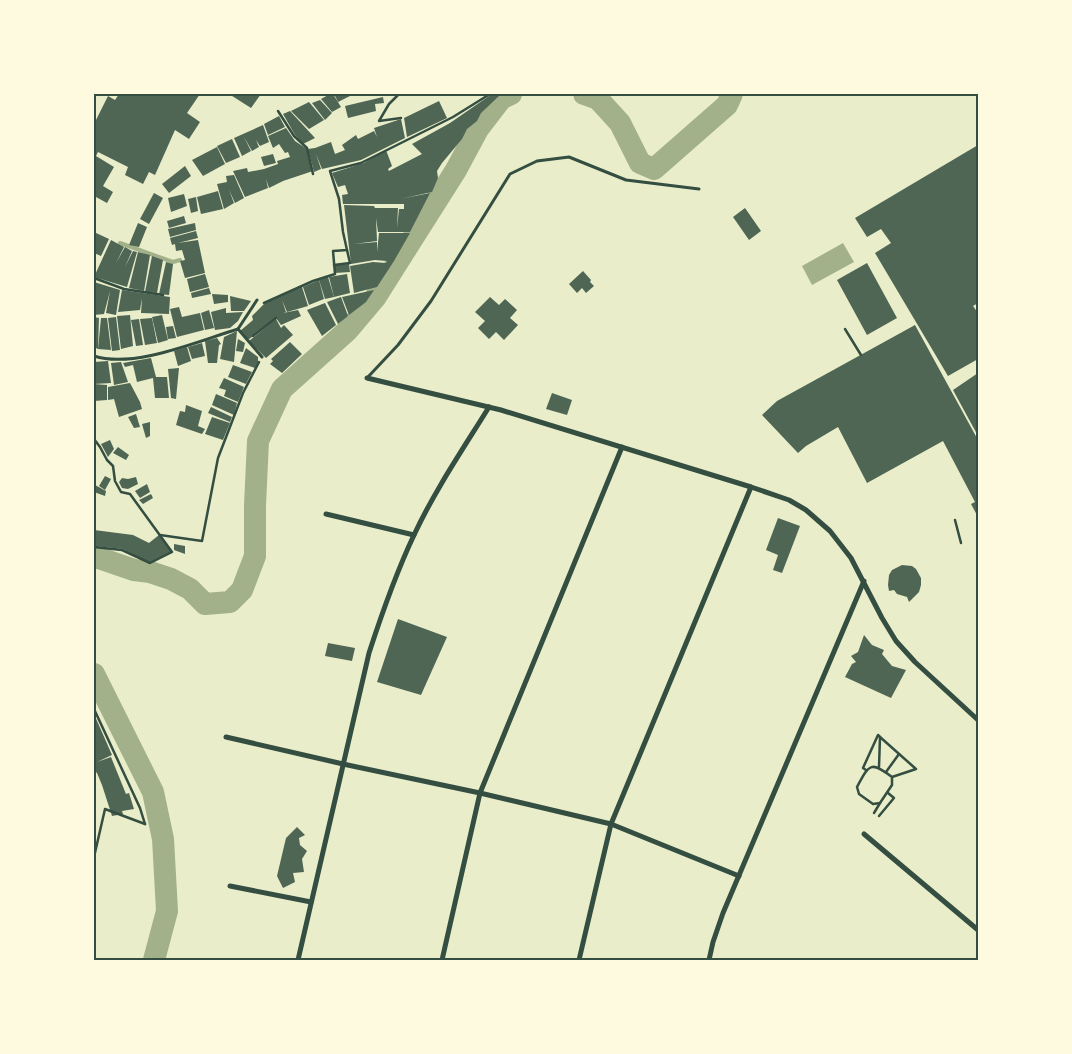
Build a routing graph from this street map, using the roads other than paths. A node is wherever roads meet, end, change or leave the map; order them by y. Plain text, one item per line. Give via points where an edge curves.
1 (699, 189) dead end
2 (257, 300) dead end
3 (238, 329) junction
4 (94, 356) edge
5 (262, 357) road end
6 (367, 378) joint
7 (489, 407) junction
8 (622, 447) junction
9 (750, 487) junction
10 (326, 514) dead end
11 (414, 535) junction
12 (864, 581) junction
13 (978, 720) edge
14 (226, 737) dead end
15 (343, 764) junction
16 (480, 793) junction
17 (611, 824) junction
18 (864, 834) dead end
19 (739, 876) junction
20 (230, 886) dead end
21 (311, 902) junction
22 (978, 930) edge
23 (298, 960) edge
24 (442, 960) edge
25 (579, 960) edge
26 (709, 960) edge

1 - 6 lane via 626,180 569,157 538,161 510,174 431,301 398,345
2 - 3 lane
3 - 4 lane via 158,354 116,360
3 - 5 lane
6 - 7 street
7 - 8 street
7 - 11 street
8 - 9 street
8 - 16 street
9 - 12 street via 789,500 818,519 852,558
9 - 17 street
10 - 11 street
11 - 15 street via 370,653
12 - 13 street via 888,630 905,652
12 - 19 street
14 - 15 street
15 - 16 street
15 - 21 street
16 - 17 street
16 - 24 street
17 - 19 street
17 - 25 street
18 - 22 street
19 - 26 street
20 - 21 street
21 - 23 street

